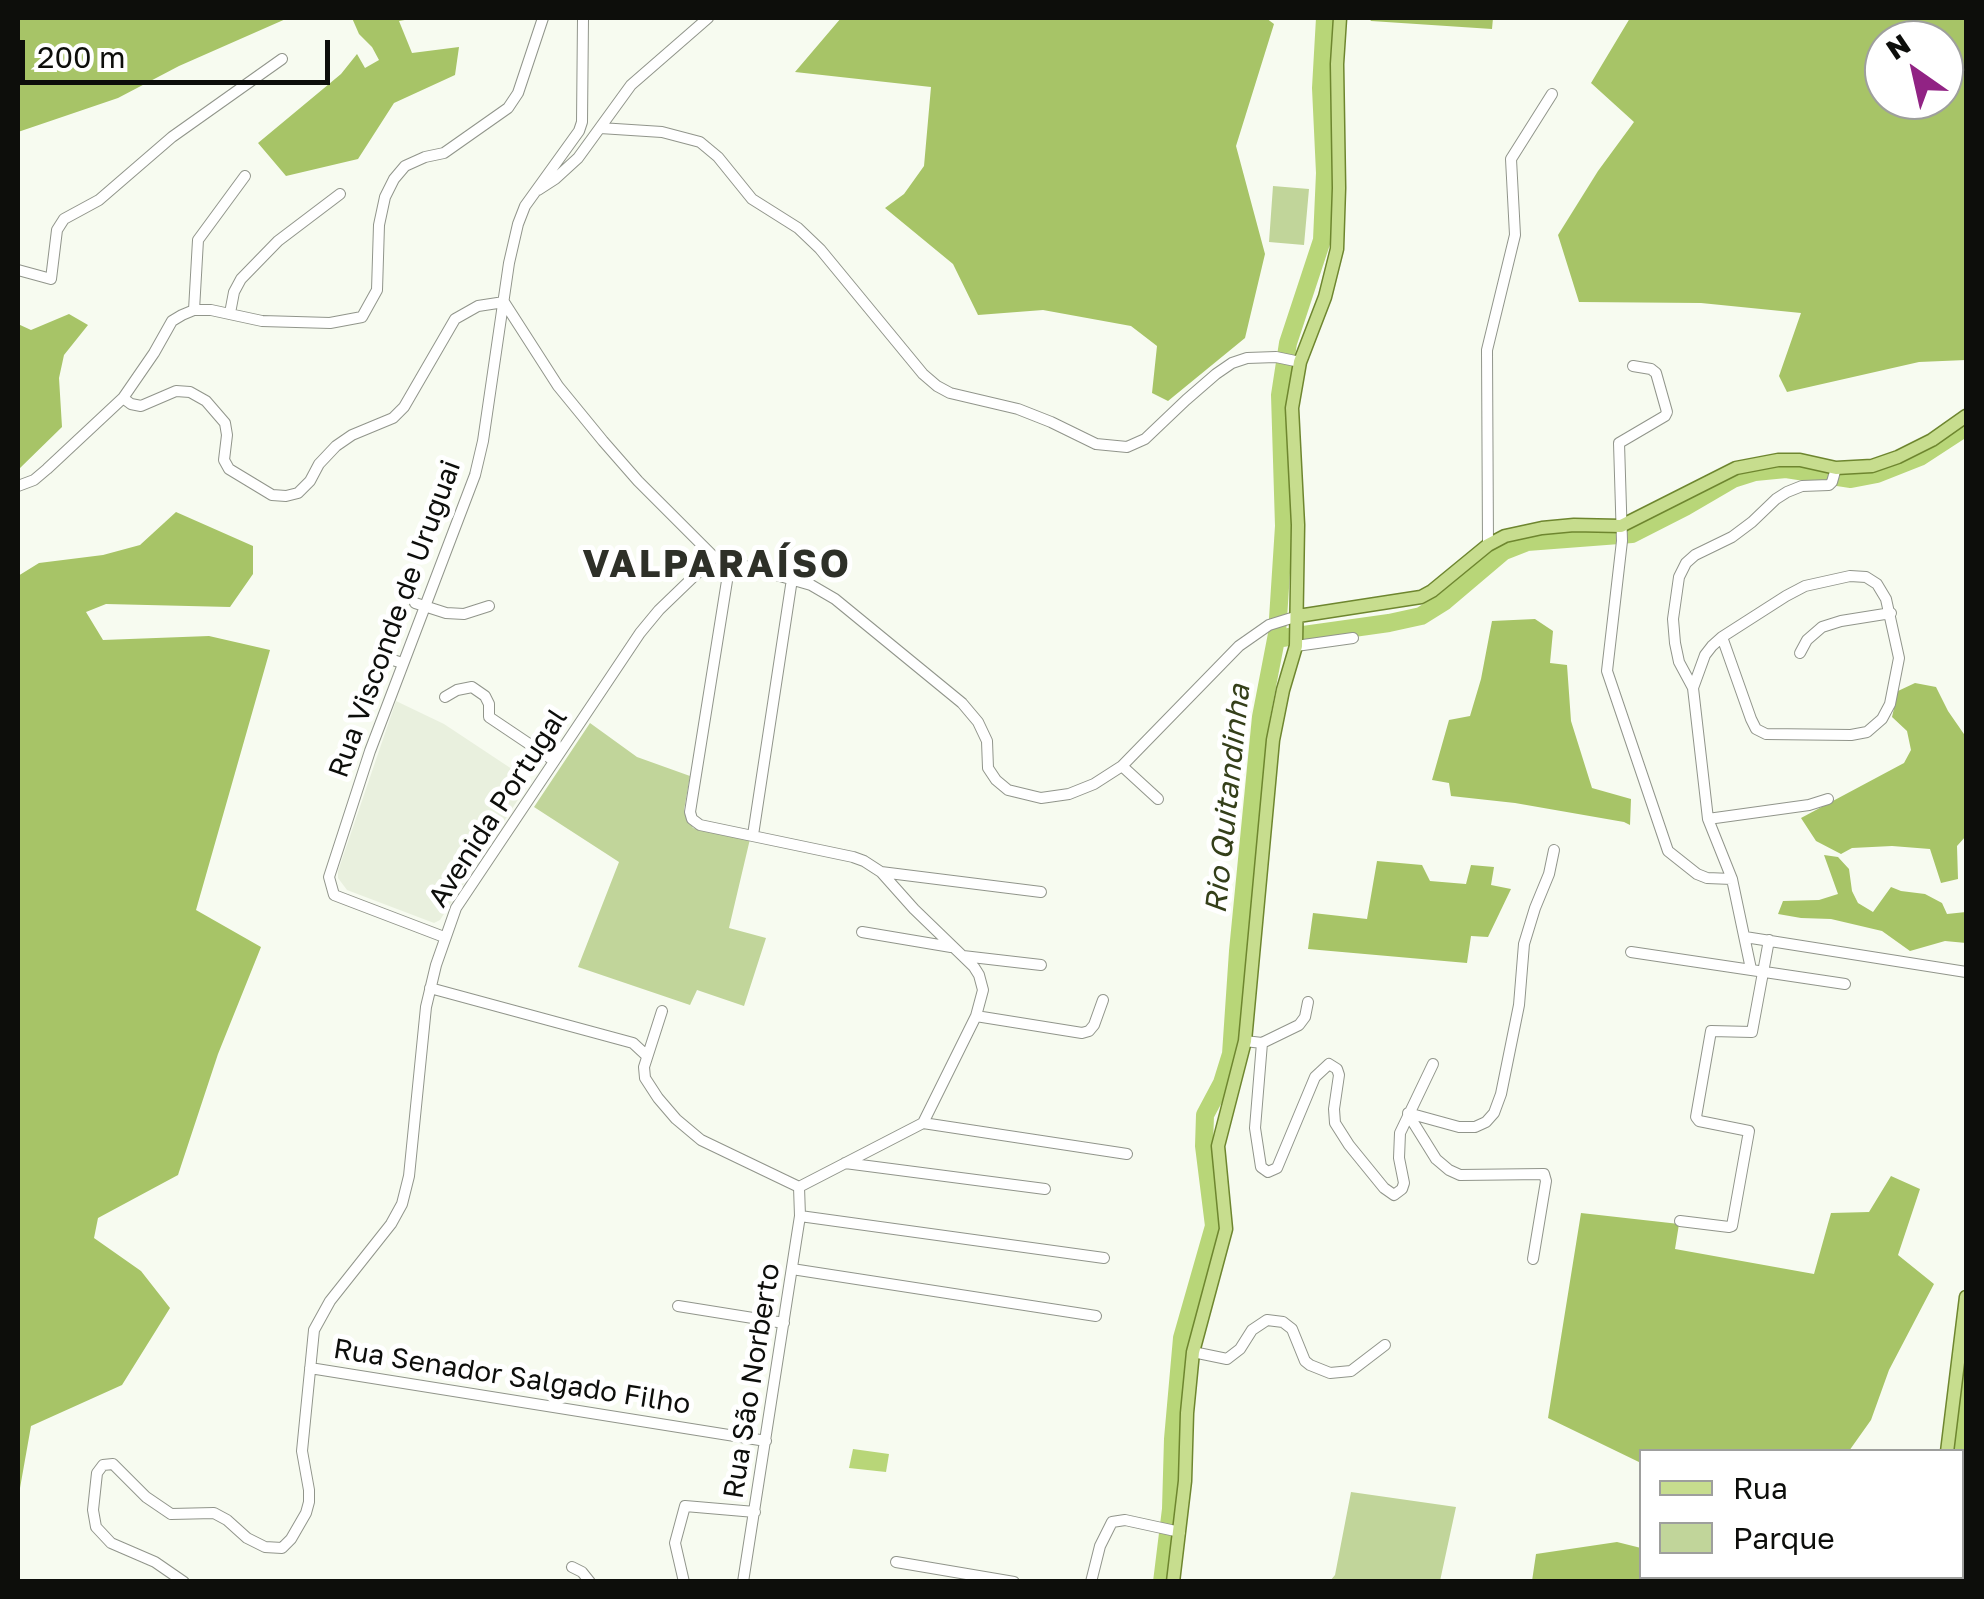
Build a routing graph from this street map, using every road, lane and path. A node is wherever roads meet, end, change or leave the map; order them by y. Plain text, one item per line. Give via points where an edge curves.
1 (543, 18) edge
2 (583, 18) edge
3 (708, 18) edge
4 (1340, 18) edge
5 (282, 60) dead end
6 (1552, 94) dead end
7 (600, 128) junction
8 (245, 176) dead end
9 (534, 192) junction
10 (340, 194) dead end
11 (18, 270) edge
12 (504, 302) junction
13 (194, 310) junction
14 (230, 313) junction
15 (1300, 362) junction
16 (1634, 366) dead end
17 (123, 398) junction
18 (1966, 416) edge
19 (1834, 475) junction
20 (18, 486) edge
21 (1621, 526) junction
22 (1488, 544) junction
23 (714, 556) junction
24 (730, 562) junction
25 (792, 579) junction
26 (419, 604) junction
27 (489, 606) dead end
28 (1891, 614) junction
29 (1298, 616) junction
30 (1353, 638) dead end
31 (1722, 638) junction
32 (1296, 646) junction
33 (1800, 653) dead end
34 (381, 656) dead end
35 (402, 663) junction
36 (1692, 688) junction
37 (446, 698) dead end
38 (553, 760) junction
39 (1122, 766) junction
40 (1158, 799) dead end
41 (1828, 799) dead end
42 (1708, 819) junction
43 (752, 835) junction
44 (1554, 850) dead end
45 (881, 872) junction
46 (1732, 879) junction
47 (1040, 892) dead end
48 (862, 932) dead end
49 (444, 937) junction
50 (1745, 938) junction
51 (1769, 940) junction
52 (952, 948) junction
53 (1632, 952) dead end
54 (962, 956) junction
55 (1042, 965) dead end
56 (1757, 970) junction
57 (1966, 972) edge
58 (1844, 984) dead end
59 (430, 988) junction
60 (1102, 1000) dead end
61 (1308, 1002) dead end
62 (662, 1011) dead end
63 (976, 1016) junction
64 (1245, 1041) junction
65 (1262, 1044) junction
66 (647, 1056) junction
67 (1433, 1064) dead end
68 (1408, 1114) junction
69 (923, 1123) junction
70 (1127, 1154) dead end
71 (844, 1162) junction
72 (799, 1187) junction
73 (1046, 1190) dead end
74 (800, 1216) junction
75 (1680, 1221) dead end
76 (1104, 1258) dead end
77 (1533, 1259) dead end
78 (792, 1269) junction
79 (1966, 1298) edge
80 (678, 1306) dead end
81 (1096, 1316) dead end
82 (784, 1323) junction
83 (1385, 1345) dead end
84 (1194, 1352) junction
85 (310, 1368) junction
86 (766, 1441) junction
87 (1947, 1449) edge
88 (755, 1512) junction
89 (1180, 1532) junction
90 (896, 1562) dead end
91 (572, 1567) dead end
92 (184, 1582) edge
93 (590, 1582) edge
94 (684, 1582) edge
95 (743, 1582) edge
96 (1014, 1582) edge
97 (1091, 1582) edge
98 (1174, 1582) edge

1 - 14 street via 508,108 444,154 404,166 394,179 379,225 377,290 362,317 262,321
2 - 9 street, Rua Visconde de Uruguai via 582,122
3 - 7 street via 631,85
4 - 15 main road via 1338,249
5 - 11 street via 172,137 99,200 64,219 51,279
6 - 22 street via 1511,158 1515,235 1487,350
7 - 9 street via 567,169
7 - 15 street via 700,142 752,200 820,249 936,386 1018,410 1096,444 1128,447 1144,439 1232,364 1276,357
8 - 13 street via 198,240
9 - 12 street, Rua Visconde de Uruguai via 515,234
10 - 14 street via 240,279
12 - 17 street via 455,319 404,407 327,453 298,493 272,496 230,470 225,422 190,392 140,406
12 - 23 street via 558,386 638,481
12 - 26 street, Rua Visconde de Uruguai via 480,457
13 - 14 street
13 - 17 street via 172,321
15 - 29 main road via 1292,408
16 - 21 street via 1656,373 1667,412 1619,444
17 - 20 street via 34,480
18 - 19 main road via 1898,458
19 - 21 main road via 1789,460 1736,468
19 - 36 street via 1829,485 1787,492 1686,564 1673,631
21 - 22 main road via 1542,528
21 - 46 street via 1606,671 1611,688 1668,851 1696,874
22 - 29 main road via 1420,596
23 - 24 street
23 - 38 street, Avenida Portugal via 640,633
24 - 25 street
24 - 43 street via 690,812 700,825
25 - 39 street via 835,600 962,703 986,741 988,768 1008,790 1041,798 1069,794
25 - 43 street
26 - 27 street via 464,614
26 - 35 street, Rua Visconde de Uruguai
28 - 31 street via 1877,584 1850,576 1805,586
28 - 31 street via 1899,658 1890,704 1867,732 1851,735 1756,729
28 - 33 street via 1822,626
29 - 32 main road
29 - 39 street via 1249,638
30 - 32 street
31 - 36 street via 1705,655
32 - 64 main road via 1274,740
34 - 35 street
35 - 49 street, Rua Visconde de Uruguai via 329,877 334,895
36 - 42 street
37 - 38 street via 472,686 489,704 489,717
38 - 49 street, Avenida Portugal
39 - 40 street
41 - 42 street
42 - 46 street
43 - 45 street via 853,856
44 - 68 street via 1524,944 1519,1005 1494,1113 1476,1127 1460,1128
45 - 47 street
45 - 52 street
46 - 50 street
48 - 52 street
49 - 59 street, Avenida Portugal
50 - 51 street
50 - 56 street
51 - 56 street
51 - 57 street
52 - 54 street
53 - 56 street
54 - 55 street
54 - 63 street via 982,983
56 - 58 street
56 - 75 street via 1752,1032 1710,1034 1696,1117 1749,1131 1732,1226
59 - 66 street via 633,1042
59 - 85 street, Avenida Portugal via 402,1204 319,1320
60 - 63 street via 1094,1026 1082,1033
61 - 65 street via 1299,1025
62 - 66 street
63 - 69 street
64 - 65 street
64 - 84 main road via 1218,1146 1226,1229
65 - 68 street via 1255,1128 1264,1170 1277,1168 1316,1078 1329,1064 1339,1075 1335,1122 1394,1195 1404,1183 1400,1133
66 - 72 street via 645,1078 690,1132
67 - 68 street
68 - 77 street via 1436,1160 1460,1175 1544,1174
69 - 70 street
69 - 71 street
71 - 72 street
71 - 73 street
72 - 74 street, Rua São Norberto
74 - 76 street
74 - 78 street, Rua São Norberto
78 - 81 street
78 - 82 street, Rua São Norberto
79 - 87 main road
80 - 82 street
82 - 86 street, Rua São Norberto
83 - 84 street via 1351,1371 1330,1373 1305,1361 1292,1329 1267,1320 1227,1359
84 - 89 main road
85 - 86 street, Rua Senador Salgado Filho
85 - 92 street, Avenida Portugal via 302,1451 308,1502 282,1548 247,1538 214,1513 171,1514 113,1464 97,1472 96,1527
86 - 88 street, Rua São Norberto
88 - 94 street via 684,1506 675,1544
88 - 95 street, Rua São Norberto
89 - 97 street via 1112,1522
89 - 98 main road
90 - 96 street
91 - 93 street

